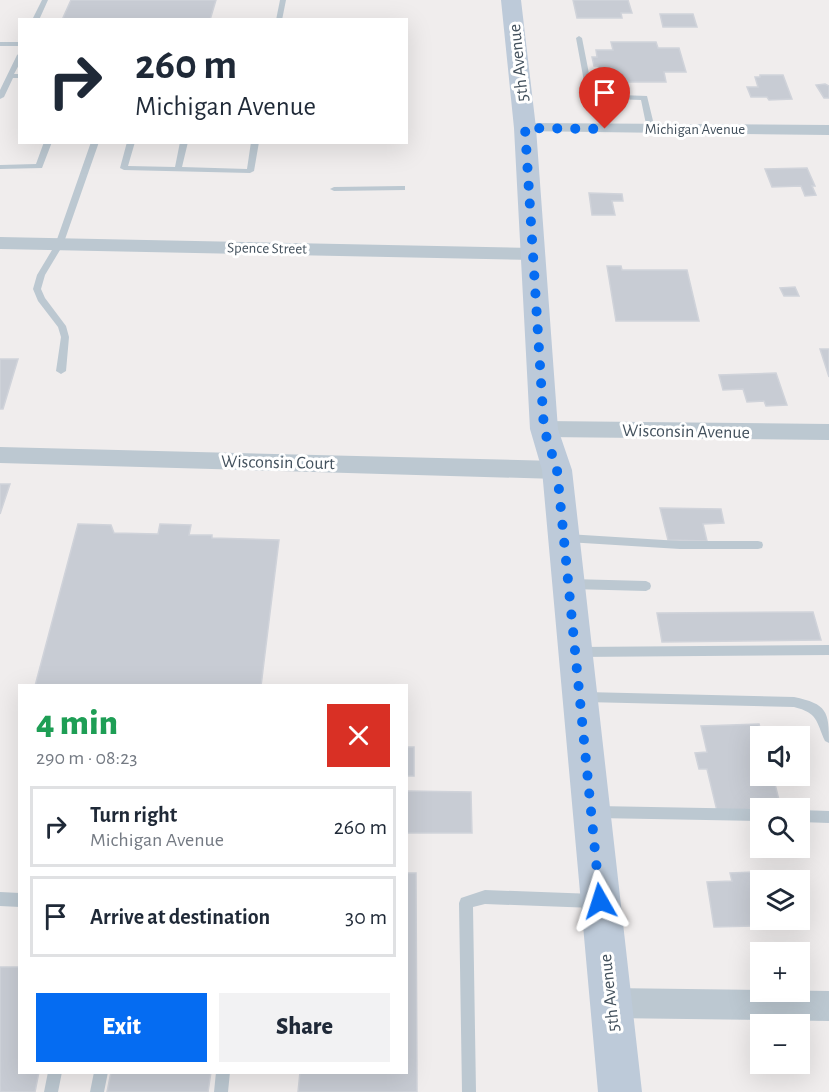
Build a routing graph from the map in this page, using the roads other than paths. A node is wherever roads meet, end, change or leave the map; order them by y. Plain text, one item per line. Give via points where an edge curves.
1 (45, 0) edge
2 (283, 0) edge
3 (511, 0) edge
4 (36, 18) edge
5 (279, 18) edge
6 (579, 38) dead end
7 (0, 44) edge
8 (18, 44) edge
9 (18, 59) edge
10 (10, 76) junction
11 (18, 76) edge
12 (0, 97) edge
13 (525, 128) junction
14 (651, 129) junction
15 (829, 130) edge
16 (47, 144) edge
17 (94, 144) edge
18 (130, 144) edge
19 (184, 144) edge
20 (255, 144) edge
21 (0, 167) edge
22 (178, 170) junction
23 (402, 188) dead end
24 (334, 189) dead end
25 (0, 243) edge
26 (59, 244) junction
27 (533, 254) junction
28 (61, 371) dead end
29 (544, 429) junction
30 (829, 432) edge
31 (0, 455) edge
32 (557, 470) junction
33 (564, 538) junction
34 (758, 545) dead end
35 (568, 584) junction
36 (646, 586) dead end
37 (829, 650) edge
38 (575, 652) junction
39 (579, 697) junction
40 (829, 737) edge
41 (591, 812) junction
42 (750, 815) edge
43 (810, 816) edge
44 (829, 817) edge
45 (0, 899) edge
46 (18, 900) edge
47 (600, 901) junction
48 (610, 1003) junction
49 (829, 1006) edge
50 (55, 1074) edge
51 (101, 1074) edge
52 (223, 1074) edge
53 (51, 1092) edge
54 (97, 1092) edge
55 (221, 1092) edge
56 (469, 1092) edge
57 (620, 1092) edge

1 - 4 lane
2 - 5 lane
3 - 13 main road, 5th Avenue
6 - 14 lane via 590,96 644,98
7 - 8 lane
9 - 10 lane
10 - 11 lane
10 - 12 lane
13 - 14 street, Michigan Avenue
13 - 27 main road, 5th Avenue
14 - 15 street, Michigan Avenue
16 - 21 lane via 39,166
17 - 26 lane
18 - 22 lane via 124,168
19 - 22 lane
20 - 22 lane via 250,171
23 - 24 lane
25 - 26 street, Spence Street
26 - 27 street, Spence Street
26 - 28 lane via 41,275 38,289 62,326 65,337
27 - 29 main road, 5th Avenue
29 - 30 street, Wisconsin Avenue
29 - 32 main road, 5th Avenue
31 - 32 street, Wisconsin Court
32 - 33 main road, 5th Avenue
33 - 34 lane
33 - 35 main road, 5th Avenue
35 - 36 lane
35 - 38 main road, 5th Avenue
37 - 38 lane
38 - 39 main road, 5th Avenue
39 - 40 lane via 794,702 810,705 822,715
39 - 41 main road, 5th Avenue
41 - 42 lane
41 - 47 main road, 5th Avenue
43 - 44 lane
45 - 46 lane
47 - 48 main road, 5th Avenue
47 - 56 lane via 485,897 466,903
48 - 49 street
48 - 57 main road, 5th Avenue
50 - 53 lane
51 - 54 lane
52 - 55 lane

